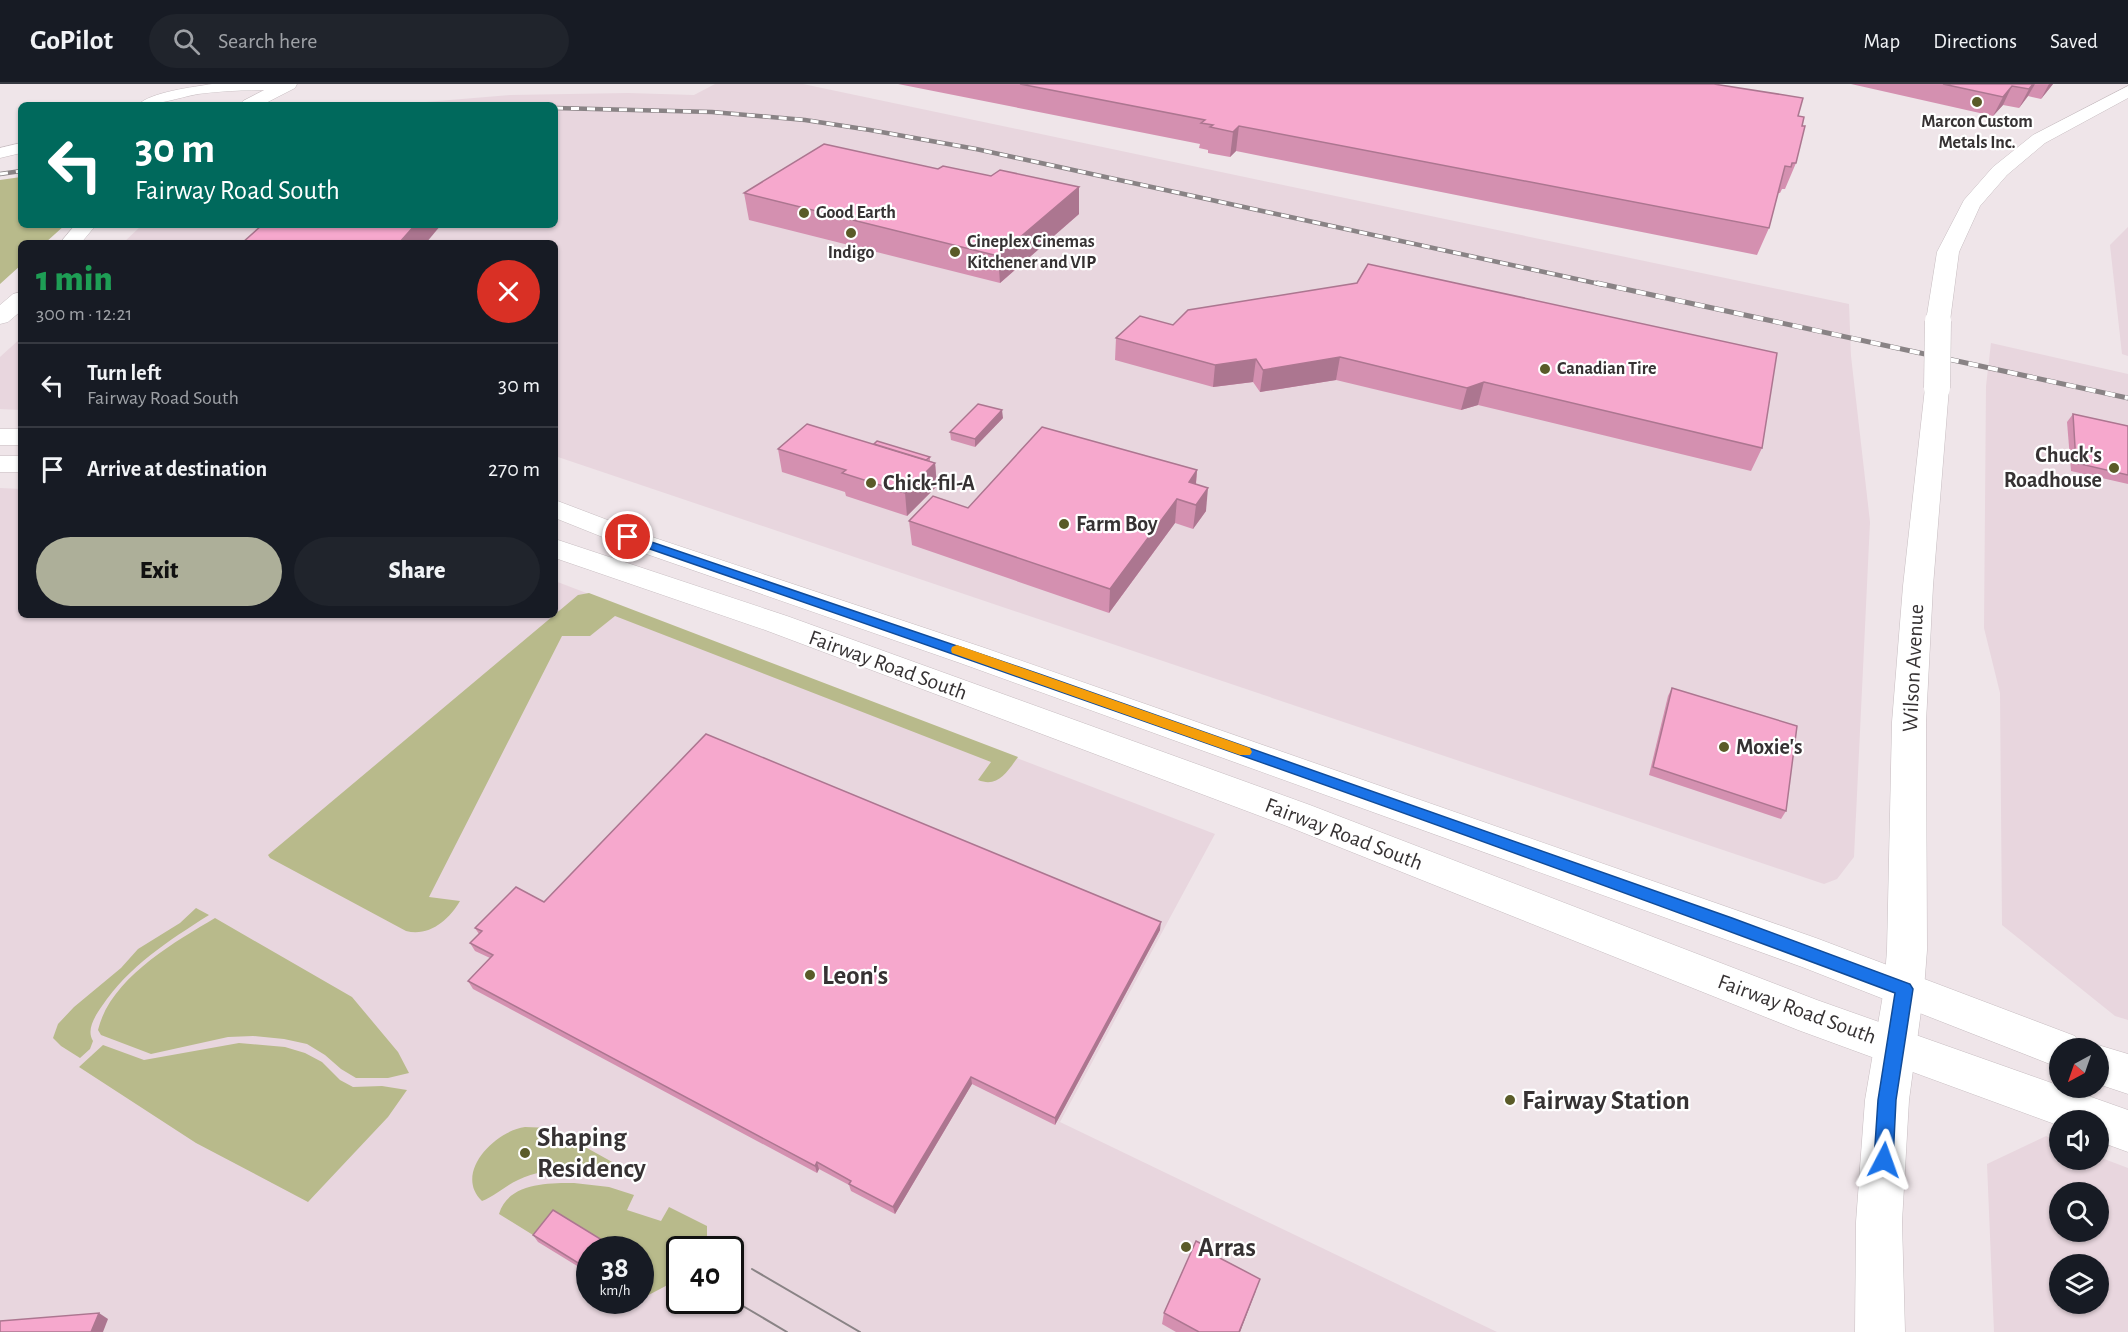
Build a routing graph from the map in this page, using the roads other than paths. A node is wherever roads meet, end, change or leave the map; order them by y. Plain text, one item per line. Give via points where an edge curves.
1 (286, 85) edge
2 (2127, 92) edge
3 (152, 102) edge
4 (255, 102) edge
5 (18, 149) edge
6 (0, 153) edge
7 (83, 228) edge
8 (73, 240) edge
9 (18, 302) edge
10 (0, 317) edge
11 (0, 437) edge
12 (18, 437) edge
13 (0, 464) edge
14 (18, 464) edge
15 (558, 509) edge
16 (558, 549) edge
17 (1904, 989) junction
18 (2049, 1045) edge
19 (1896, 1046) junction
20 (2109, 1068) edge
21 (2128, 1074) edge
22 (2128, 1131) edge
23 (1880, 1332) edge

1 - 3 street via 214,87
1 - 4 main road
2 - 17 main road, Wilson Avenue, bridge via 2039,139 2000,171 1971,204 1948,252 1938,321 1937,388 1909,722 1908,937
5 - 6 street
7 - 8 main road
9 - 10 main road
11 - 12 main road
13 - 14 main road
15 - 17 main road, Fairway Road South via 645,544 1016,670
16 - 19 main road, Fairway Road South via 776,623 1297,815 1804,1014
17 - 18 main road, Fairway Road South
17 - 19 main road, Wilson Avenue
19 - 22 main road, Fairway Road South
19 - 23 main road, Wilson Avenue via 1887,1100 1880,1222
20 - 21 main road

